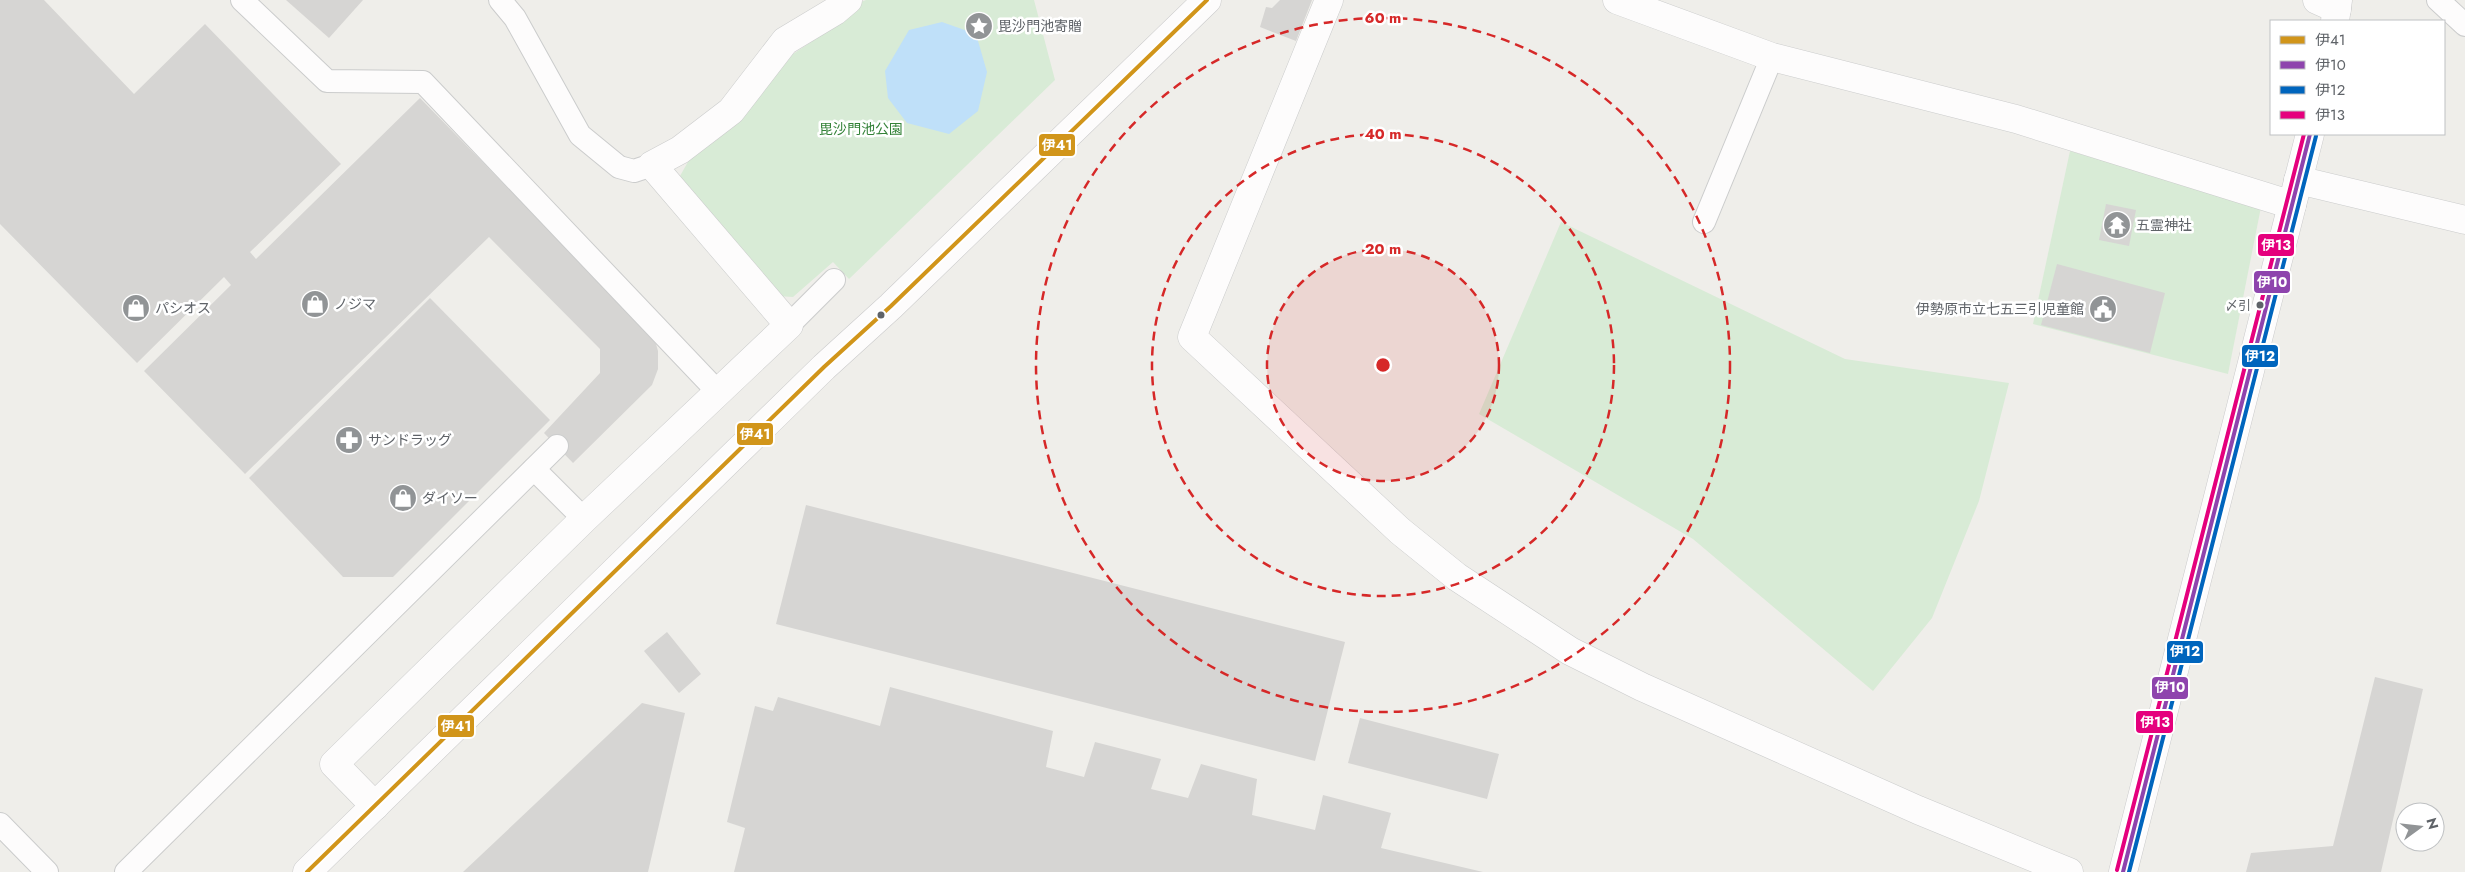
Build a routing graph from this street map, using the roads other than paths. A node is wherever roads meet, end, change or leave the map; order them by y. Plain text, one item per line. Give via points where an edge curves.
1 (242, 0) edge
2 (500, 0) edge
3 (1208, 0) edge
4 (1329, 0) edge
5 (1617, 0) edge
6 (2438, 0) edge
7 (846, 1) edge
8 (2465, 25) edge
9 (1772, 57) junction
10 (2310, 135) edge
11 (652, 165) junction
12 (2295, 192) junction
13 (2465, 220) edge
14 (1704, 222) dead end
15 (834, 280) dead end
16 (789, 325) junction
17 (718, 392) junction
18 (557, 446) dead end
19 (534, 469) junction
20 (584, 519) junction
21 (375, 806) junction
22 (0, 824) edge
23 (131, 866) edge
24 (47, 872) edge
25 (306, 872) edge
26 (2069, 872) edge
27 (2123, 872) edge

1 - 17 lane via 327,81 423,82
2 - 11 lane via 515,18 580,135 620,167 634,171
3 - 21 street via 824,367
4 - 26 street via 1192,337 1400,531 1457,577 1570,651 1642,687 1918,810
5 - 9 street
6 - 8 lane
7 - 11 street via 785,41 731,110 680,150
9 - 12 street
9 - 14 lane
10 - 12 street
11 - 16 street
12 - 13 street
12 - 27 street
15 - 16 lane
16 - 17 street
17 - 20 street
18 - 19 lane
19 - 20 lane
19 - 23 lane
20 - 21 street via 334,764
21 - 25 street
22 - 24 lane

